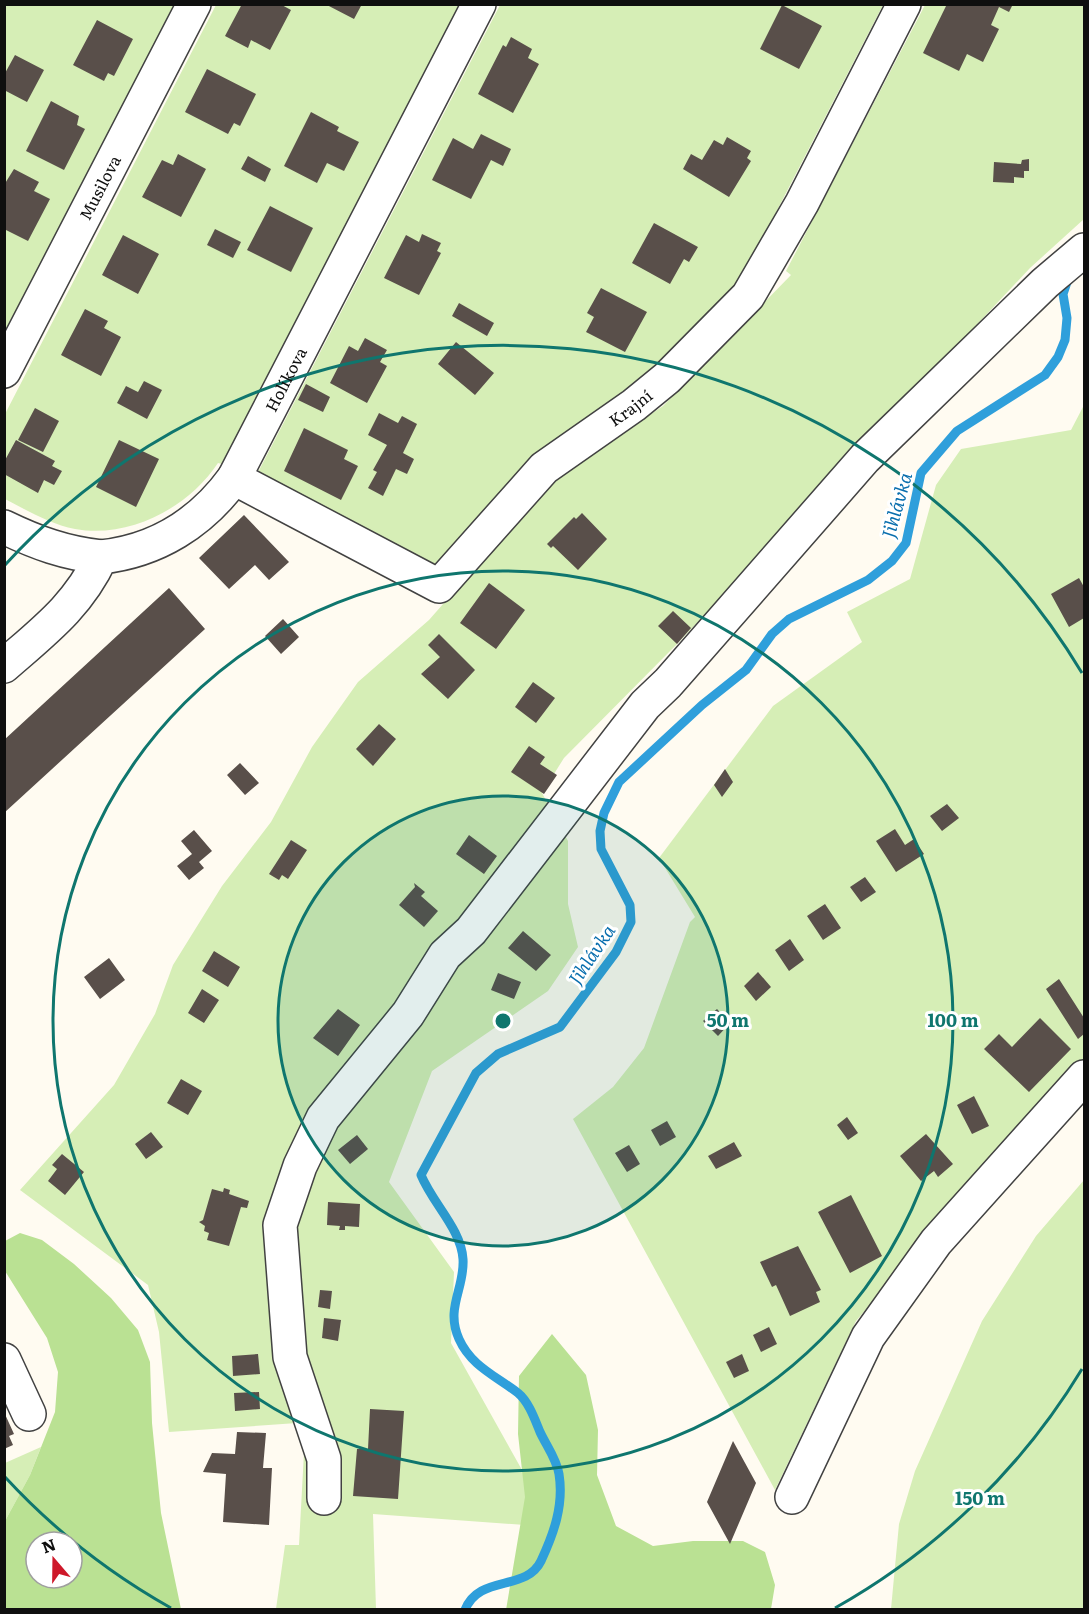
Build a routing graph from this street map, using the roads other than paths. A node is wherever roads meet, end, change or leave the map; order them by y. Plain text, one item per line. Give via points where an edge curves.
1 (194, 4) edge
2 (479, 4) edge
3 (904, 4) edge
4 (1084, 250) edge
5 (4, 371) edge
6 (234, 478) junction
7 (4, 527) edge
8 (102, 557) junction
9 (4, 666) edge
10 (1084, 1077) edge
11 (4, 1360) edge
12 (29, 1414) dead end
13 (792, 1497) dead end
14 (324, 1498) dead end

1 - 5 street, Musilova
2 - 6 street, Holíkova
3 - 6 street, Krajní via 802,203 748,296 667,378 544,468 440,586
4 - 14 street via 865,458 645,705 471,931 445,955 408,1014 323,1118 300,1166 280,1225 290,1357 324,1459
6 - 8 street, Holíkova via 216,503 193,522 159,542 122,555
7 - 8 street via 69,554
8 - 9 street via 70,608
10 - 13 street via 936,1242 868,1337
11 - 12 street

